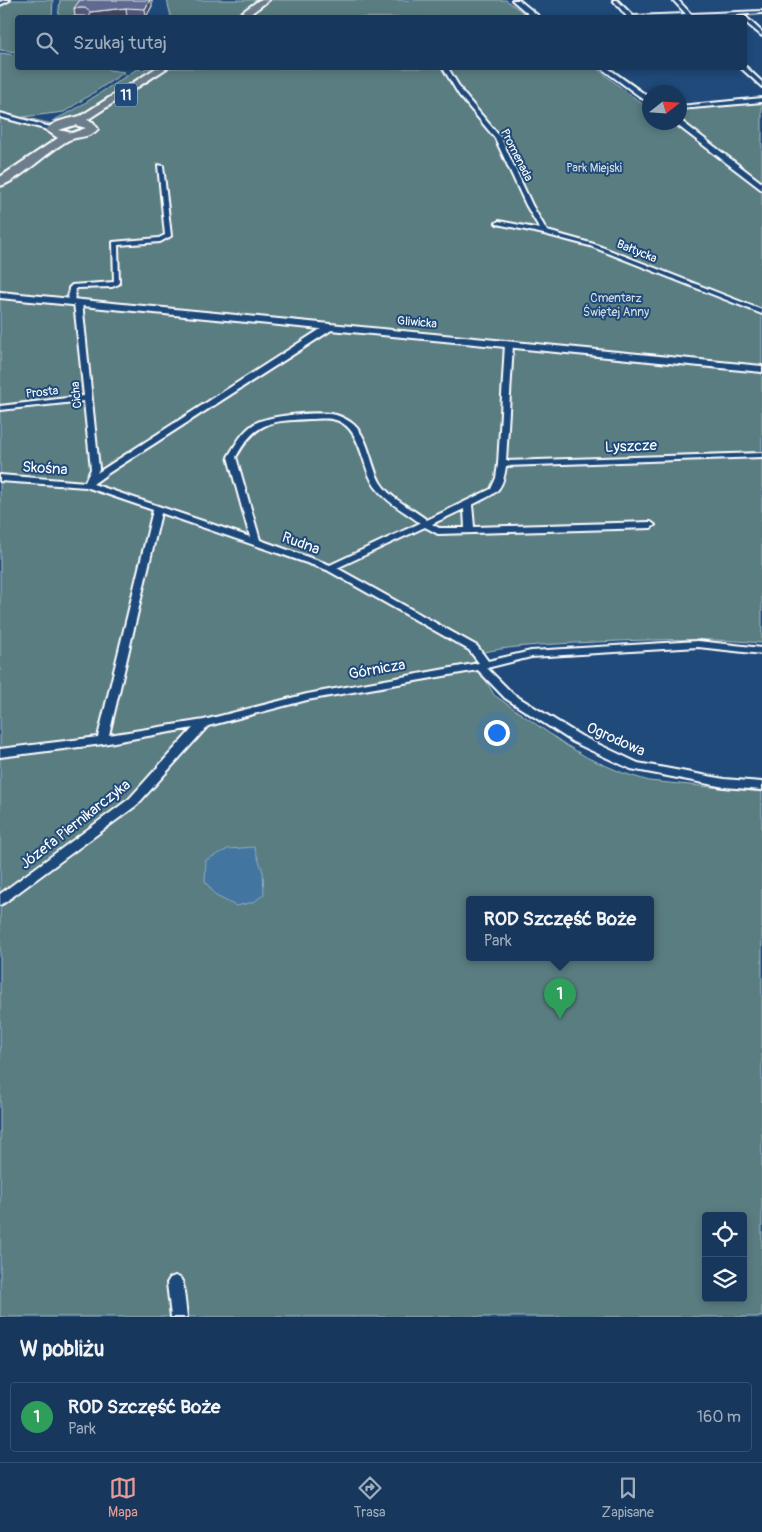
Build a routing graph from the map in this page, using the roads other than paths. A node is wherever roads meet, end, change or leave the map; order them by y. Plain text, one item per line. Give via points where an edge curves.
1 (8, 0) edge
2 (265, 0) edge
3 (515, 0) edge
4 (615, 0) edge
5 (675, 0) edge
6 (0, 4) edge
7 (738, 12) junction
8 (762, 12) edge
9 (242, 15) edge
10 (534, 15) edge
11 (629, 15) edge
12 (690, 15) edge
13 (703, 15) edge
14 (741, 15) edge
15 (747, 21) edge
16 (762, 35) edge
17 (159, 70) edge
18 (164, 70) edge
19 (447, 70) edge
20 (607, 70) edge
21 (746, 70) edge
22 (762, 85) edge
23 (642, 96) edge
24 (762, 100) edge
25 (687, 107) edge
26 (93, 112) junction
27 (0, 115) edge
28 (75, 122) junction
29 (87, 123) junction
30 (57, 129) junction
31 (687, 130) edge
32 (160, 166) dead end
33 (0, 180) edge
34 (762, 187) edge
35 (499, 224) dead end
36 (544, 232) junction
37 (0, 294) edge
38 (74, 302) junction
39 (762, 312) edge
40 (330, 328) junction
41 (509, 344) junction
42 (762, 368) edge
43 (87, 398) junction
44 (0, 408) edge
45 (762, 455) edge
46 (502, 464) junction
47 (0, 478) edge
48 (87, 484) junction
49 (468, 504) junction
50 (158, 509) junction
51 (427, 523) junction
52 (652, 525) dead end
53 (470, 531) junction
54 (256, 542) junction
55 (330, 568) junction
56 (762, 651) edge
57 (483, 665) junction
58 (204, 723) junction
59 (103, 740) junction
60 (0, 753) edge
61 (762, 786) edge
62 (0, 900) edge
63 (175, 1284) dead end
64 (179, 1317) edge

1 - 6 street
2 - 9 highway
3 - 10 street
4 - 11 street
5 - 12 street
7 - 8 street
7 - 13 street
7 - 14 street
15 - 16 street
17 - 26 highway, 11
18 - 29 highway, 11 via 94,115
19 - 36 street, Promenada via 461,94 498,138
20 - 23 street
21 - 22 street
24 - 25 street
26 - 28 highway, 11
26 - 30 highway
27 - 30 street
28 - 29 highway
28 - 30 highway
29 - 30 highway via 92,127 89,131
30 - 33 highway
31 - 34 street
32 - 38 street via 168,236 160,240 115,243 117,283 74,286
35 - 36 street, Bałtycka
36 - 39 street, Bałtycka via 614,253
37 - 38 street, Gliwicka
38 - 40 street, Gliwicka
38 - 43 street, Cicha
40 - 41 street, Gliwicka
40 - 48 street
41 - 42 street, Gliwicka
41 - 46 street
43 - 44 street, Prosta
43 - 48 street, Cicha via 95,469
45 - 46 street, Lyszcze
46 - 49 street via 495,490
47 - 48 street, Skośna
48 - 50 street, Rudna
49 - 51 street
49 - 53 street
50 - 54 street, Rudna
50 - 59 street
51 - 53 street via 438,531
51 - 54 street via 379,486 358,437 344,421 332,417 268,421 255,428 232,457
51 - 55 street
52 - 53 street
54 - 55 street, Rudna
55 - 57 street, Rudna via 473,648
56 - 57 street, Górnicza via 698,644 531,654
57 - 58 street, Górnicza via 307,697
57 - 61 street, Ogrodowa via 509,696 577,738 635,766
58 - 59 street, Górnicza
58 - 62 street, Józefa Piernikarczyka via 133,802
59 - 60 street, Górnicza
63 - 64 street

